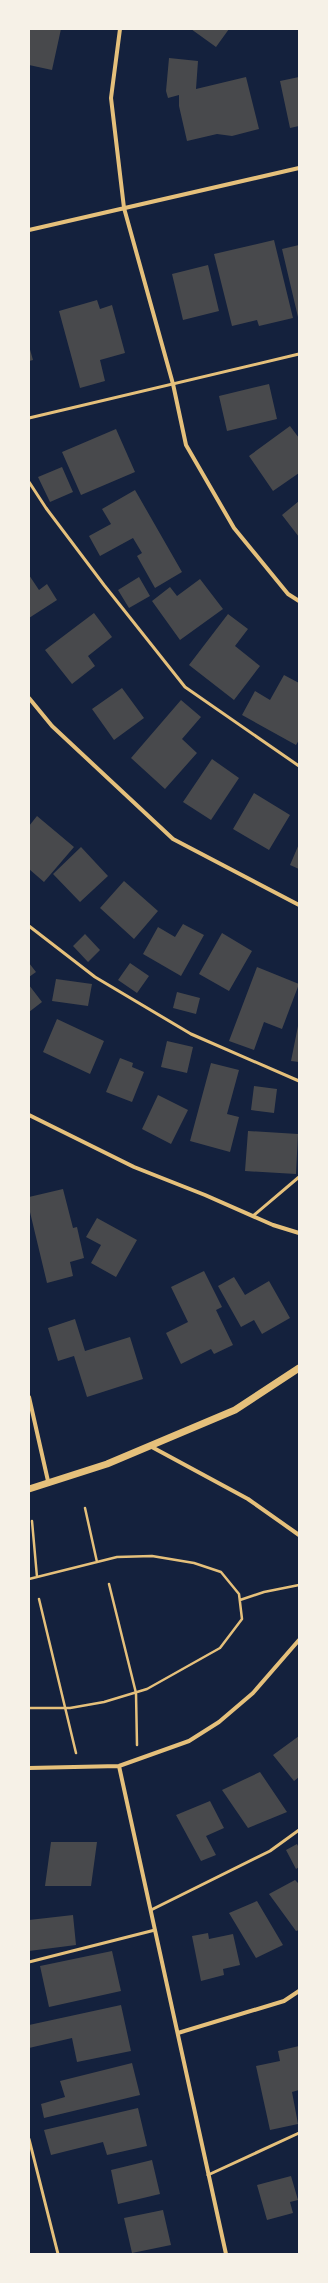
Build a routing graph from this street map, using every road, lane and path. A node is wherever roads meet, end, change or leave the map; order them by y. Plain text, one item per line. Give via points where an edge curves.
1 (120, 29) edge
2 (299, 168) edge
3 (124, 208) junction
4 (29, 230) edge
5 (299, 354) edge
6 (173, 384) junction
7 (29, 418) edge
8 (29, 482) edge
9 (299, 601) edge
10 (29, 698) edge
11 (299, 766) edge
12 (299, 905) edge
13 (29, 926) edge
14 (299, 1081) edge
15 (29, 1115) edge
16 (299, 1177) edge
17 (253, 1216) junction
18 (299, 1233) edge
19 (299, 1368) edge
20 (29, 1397) edge
21 (150, 1446) junction
22 (48, 1481) junction
23 (29, 1489) edge
24 (85, 1508) dead end
25 (32, 1521) dead end
26 (299, 1535) edge
27 (97, 1562) junction
28 (37, 1577) junction
29 (29, 1579) edge
30 (109, 1584) dead end
31 (299, 1585) edge
32 (39, 1599) dead end
33 (240, 1600) junction
34 (299, 1640) edge
35 (136, 1693) junction
36 (29, 1708) edge
37 (65, 1708) junction
38 (137, 1760) junction
39 (120, 1766) junction
40 (79, 1767) junction
41 (29, 1768) edge
42 (299, 1830) edge
43 (151, 1910) junction
44 (155, 1930) junction
45 (29, 1962) edge
46 (299, 1991) edge
47 (178, 2034) junction
48 (299, 2133) edge
49 (29, 2139) edge
50 (208, 2174) junction
51 (58, 2254) edge
52 (226, 2254) edge

1 - 3 street via 111,98
2 - 3 street
3 - 4 street
3 - 6 street
5 - 6 lane
6 - 7 lane
6 - 9 street via 186,445 234,528 288,594
8 - 11 lane via 104,586 185,687
10 - 12 street via 52,726 173,839
13 - 14 lane via 95,977 191,1034
15 - 17 street via 134,1167
16 - 17 lane
17 - 18 street
19 - 21 street via 235,1410
20 - 22 street
21 - 22 street via 107,1464
21 - 26 street via 248,1499
22 - 23 street
24 - 27 path
25 - 28 path
27 - 28 path
27 - 33 path via 117,1557 152,1556 194,1563 221,1572 239,1594
28 - 29 path
30 - 35 path
31 - 33 path
32 - 37 path
33 - 35 path via 242,1619 220,1648
34 - 38 street via 253,1693 218,1722 189,1741
35 - 37 path via 104,1702
35 - 38 path
36 - 37 path
37 - 40 path
38 - 39 street
39 - 40 street
39 - 43 street
40 - 41 street
42 - 43 lane via 270,1851
43 - 44 street
44 - 45 lane
44 - 47 street
46 - 47 street via 284,2001
47 - 50 street
48 - 50 lane
49 - 51 lane
50 - 52 street

